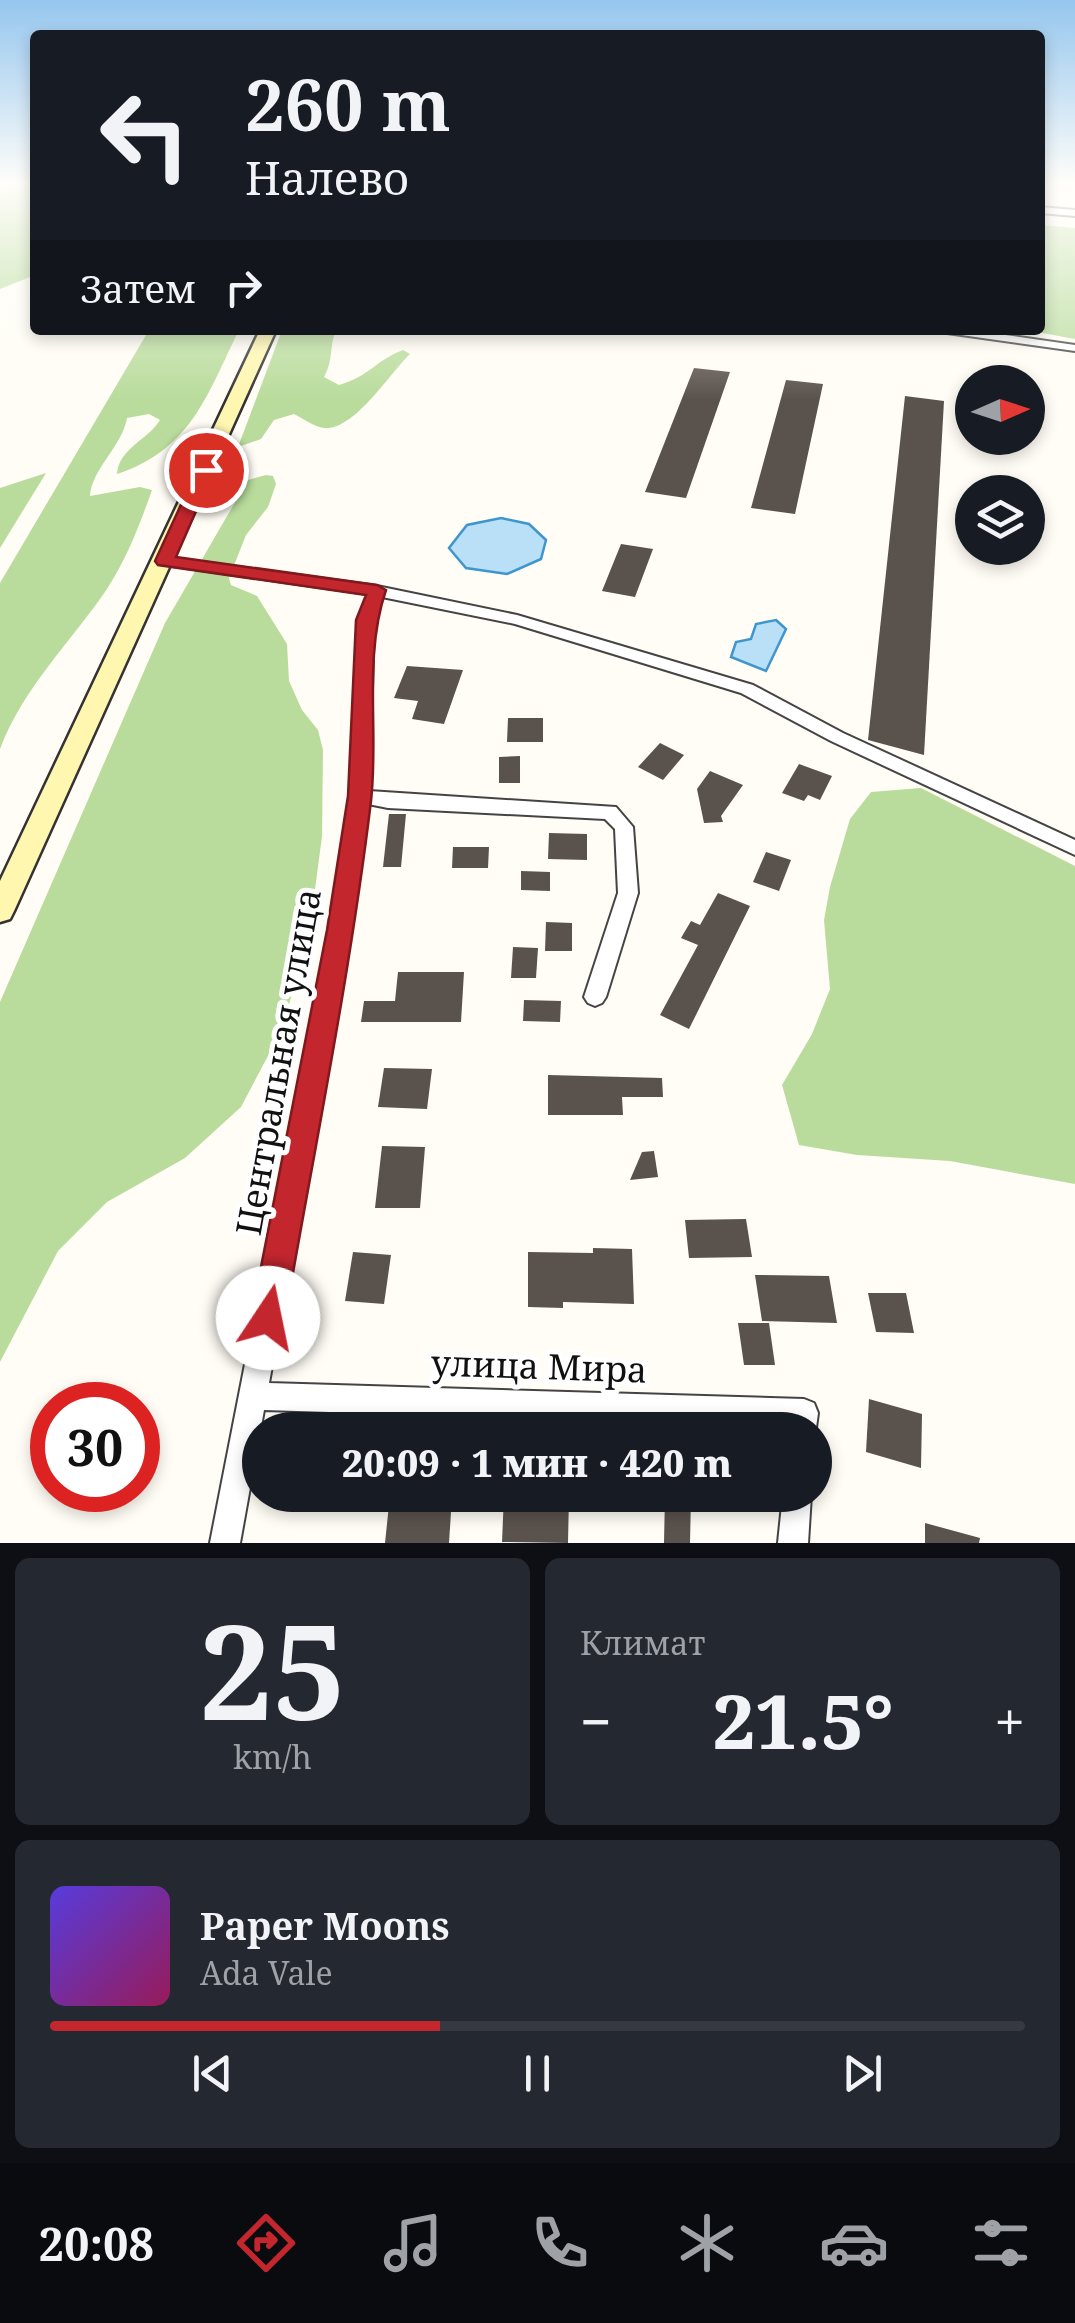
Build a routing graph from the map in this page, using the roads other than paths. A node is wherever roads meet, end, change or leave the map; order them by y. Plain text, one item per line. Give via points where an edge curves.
1 (266, 335) edge
2 (988, 335) edge
3 (1075, 348) edge
4 (164, 561) junction
5 (377, 590) junction
6 (360, 796) junction
7 (1075, 848) edge
8 (0, 911) edge
9 (594, 997) dead end
10 (254, 1396) junction
11 (772, 1412) edge
12 (796, 1512) edge
13 (225, 1543) edge
14 (793, 1543) edge

1 - 4 main road
2 - 3 street
4 - 5 street
4 - 8 main road
5 - 6 street, Центральная улица via 366,620
5 - 7 street via 557,629 747,689
6 - 9 street via 610,812 624,827 628,893
6 - 10 street, Центральная улица
10 - 11 street, улица Мира
10 - 13 street, Центральная улица
12 - 14 street

